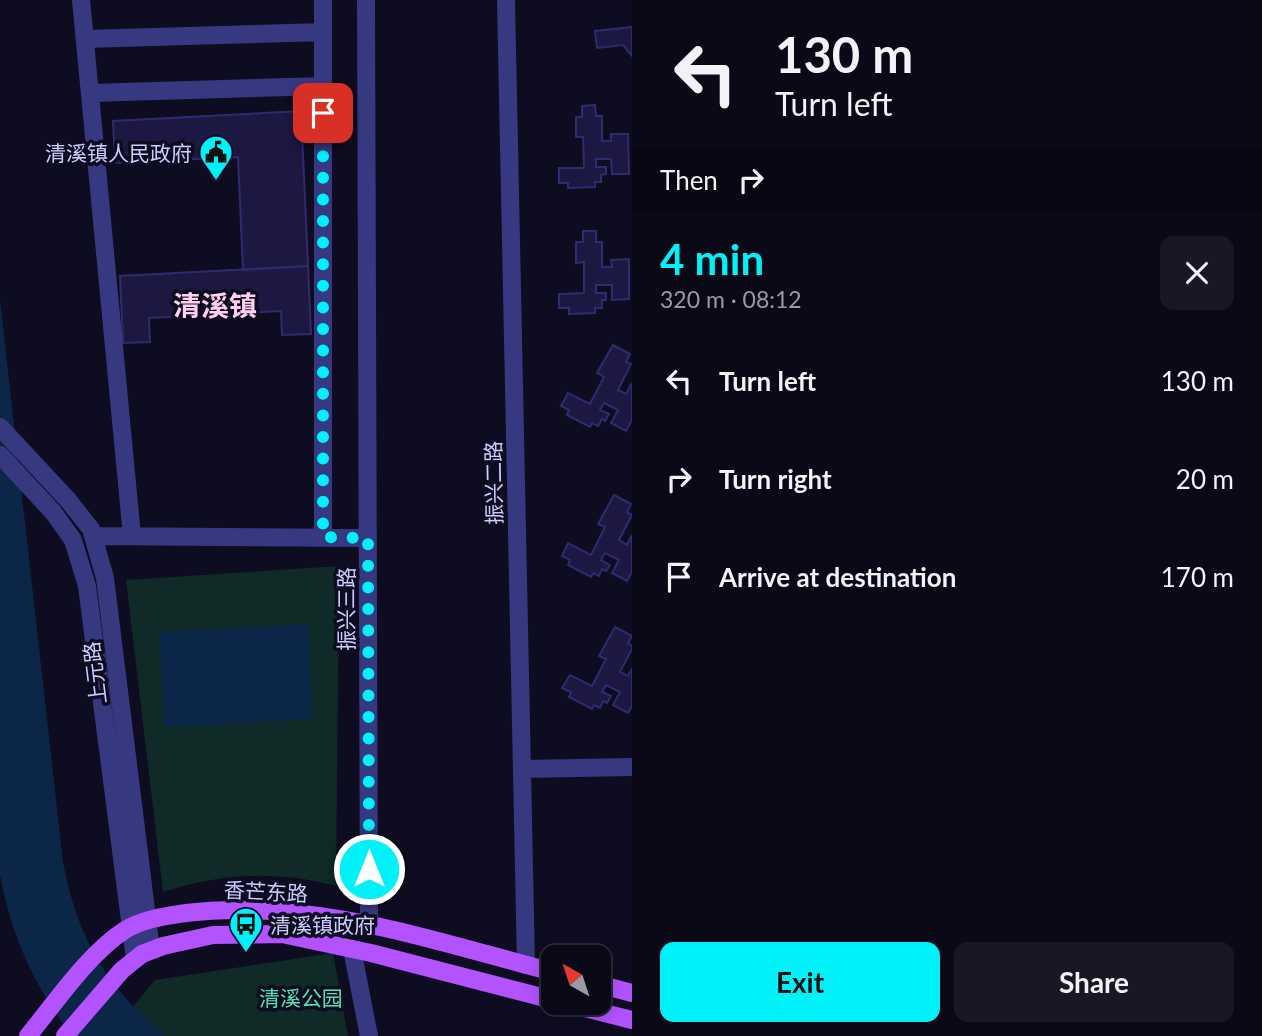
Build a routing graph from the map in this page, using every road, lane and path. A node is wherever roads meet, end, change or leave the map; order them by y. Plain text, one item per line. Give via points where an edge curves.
1 (81, 0) edge
2 (324, 0) edge
3 (366, 0) edge
4 (506, 0) edge
5 (323, 32) junction
6 (85, 39) junction
7 (323, 86) junction
8 (90, 93) junction
9 (0, 427) edge
10 (0, 455) edge
11 (93, 536) junction
12 (132, 536) junction
13 (323, 537) junction
14 (368, 538) junction
15 (632, 767) edge
16 (522, 769) junction
17 (138, 924) junction
18 (369, 924) junction
19 (352, 949) junction
20 (136, 960) junction
21 (526, 965) junction
22 (541, 969) edge
23 (611, 987) edge
24 (632, 993) edge
25 (541, 997) edge
26 (611, 1015) edge
27 (632, 1020) edge
28 (28, 1036) edge
29 (65, 1036) edge
30 (369, 1036) edge

1 - 6 street
2 - 5 street
3 - 14 street, 振兴三路
4 - 16 street, 振兴二路
5 - 6 street
5 - 7 street
6 - 8 street
7 - 8 street
7 - 13 street
8 - 12 street
9 - 11 street, 上元路 via 68,499
10 - 17 street, 上元路 via 73,540 87,586
11 - 12 street
11 - 17 street, 上元路 via 105,578
12 - 13 street
13 - 14 street
14 - 18 street, 振兴三路
15 - 16 street
16 - 21 street, 振兴二路
17 - 18 main road, 香芒东路 via 209,911 269,911
17 - 20 street, 上元路
17 - 28 main road, 香芒东路 via 104,945
18 - 21 main road, 香芒东路
19 - 20 main road, 香芒东路 via 282,934 213,935
19 - 25 main road, 香芒东路
19 - 30 street
20 - 29 main road
21 - 22 main road, 香芒东路
23 - 24 main road
26 - 27 main road

